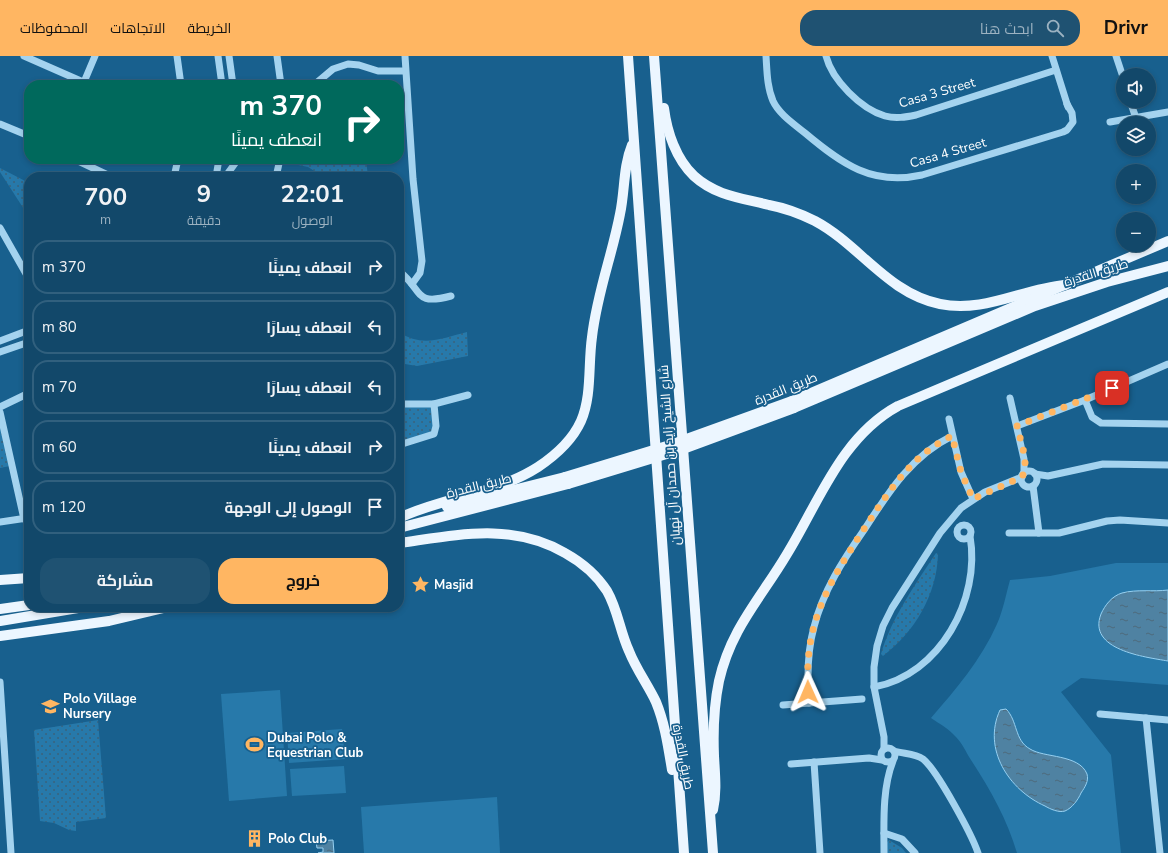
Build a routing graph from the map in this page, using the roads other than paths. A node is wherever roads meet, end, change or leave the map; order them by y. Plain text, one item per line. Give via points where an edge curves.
1 (24, 56) edge
2 (95, 56) edge
3 (177, 56) edge
4 (218, 56) edge
5 (229, 56) edge
6 (277, 56) edge
7 (405, 56) edge
8 (628, 56) edge
9 (654, 56) edge
10 (766, 56) edge
11 (826, 56) edge
12 (1052, 56) edge
13 (1116, 56) edge
14 (1120, 68) edge
15 (1056, 70) junction
16 (405, 71) junction
17 (78, 80) edge
18 (88, 80) edge
19 (180, 80) edge
20 (221, 80) edge
21 (232, 80) edge
22 (280, 80) edge
23 (320, 80) edge
24 (1168, 112) edge
25 (1147, 116) edge
26 (1116, 121) edge
27 (1110, 122) dead end
28 (0, 124) edge
29 (24, 134) edge
30 (634, 141) junction
31 (85, 164) edge
32 (101, 172) edge
33 (0, 228) edge
34 (1168, 241) edge
35 (1168, 266) edge
36 (24, 271) edge
37 (404, 276) edge
38 (412, 284) junction
39 (1065, 285) junction
40 (1168, 292) edge
41 (451, 296) dead end
42 (24, 332) edge
43 (1, 339) edge
44 (24, 344) edge
45 (0, 352) edge
46 (1168, 364) edge
47 (24, 395) edge
48 (468, 395) dead end
49 (1010, 398) dead end
50 (1085, 400) junction
51 (404, 404) edge
52 (434, 404) junction
53 (793, 405) junction
54 (0, 407) edge
55 (0, 412) edge
56 (949, 419) dead end
57 (1168, 424) edge
58 (1017, 426) junction
59 (952, 436) junction
60 (404, 443) edge
61 (1168, 465) edge
62 (1029, 479) junction
63 (566, 481) junction
64 (973, 499) junction
65 (24, 506) edge
66 (404, 516) edge
67 (404, 517) edge
68 (24, 518) edge
69 (0, 522) edge
70 (1168, 523) edge
71 (404, 527) edge
72 (1009, 533) dead end
73 (1039, 534) junction
74 (970, 536) dead end
75 (404, 542) edge
76 (24, 578) edge
77 (0, 580) edge
78 (24, 606) edge
79 (0, 609) edge
80 (54, 612) edge
81 (146, 612) edge
82 (0, 621) edge
83 (0, 636) edge
84 (0, 682) edge
85 (874, 687) junction
86 (862, 699) dead end
87 (809, 703) junction
88 (783, 705) dead end
89 (1100, 714) dead end
90 (1146, 718) junction
91 (1168, 720) edge
92 (888, 755) junction
93 (814, 762) junction
94 (791, 764) dead end
95 (680, 808) junction
96 (710, 820) junction
97 (884, 833) junction
98 (11, 853) edge
99 (684, 853) edge
100 (713, 853) edge
101 (820, 853) edge
102 (884, 853) edge
103 (915, 853) edge
104 (978, 853) edge
105 (1160, 853) edge

1 - 17 street
2 - 18 street
3 - 19 street
4 - 20 street
5 - 21 street
6 - 22 street
7 - 16 street
8 - 30 main road, شارع الشيخ زايد بن حمدان آل نهيان
9 - 39 main road via 664,115 672,142 688,170 714,190 783,208 816,222 844,240 890,281 919,297 940,304 984,304 1006,300 1038,289
9 - 96 main road, شارع الشيخ زايد بن حمدان آل نهيان
10 - 15 street, Casa 4 Street via 770,92 780,111 839,160 866,174 882,177 913,177 1067,130 1072,122 1072,113
11 - 15 street, Casa 3 Street via 831,70 845,88 875,112 895,118 916,115
12 - 15 street, Casa 4 Street
13 - 14 street
16 - 23 street via 378,71 348,64 332,69
16 - 38 street via 422,261 420,273
24 - 25 street
26 - 27 street
28 - 29 street
30 - 66 main road via 626,165 617,227 596,306 586,406 573,435 548,460 518,478
30 - 95 main road, شارع الشيخ زايد بن حمدان آل نهيان
31 - 32 street
33 - 36 street
34 - 39 main road, طريق القدرة
35 - 53 main road, طريق القدرة via 1107,282 1035,306
37 - 38 street
38 - 41 street via 421,296 428,300
39 - 53 main road, طريق القدرة
40 - 96 main road via 905,403 877,420 858,438 825,487 783,561 747,613 730,646 719,682 715,711 716,790
42 - 43 street
44 - 45 street
46 - 50 street
47 - 54 street
48 - 52 street
49 - 58 street
50 - 57 street via 1092,417 1101,423
50 - 58 street
51 - 52 street
52 - 60 street via 434,434
53 - 63 main road, طريق القدرة, bridge
55 - 65 street
56 - 59 street
58 - 62 street
59 - 64 street via 961,472
59 - 87 street via 926,452 901,476 836,573 814,627 808,663
61 - 62 street via 1103,464
62 - 64 street via 1008,484
62 - 73 street
63 - 67 main road, طريق القدرة
63 - 71 main road, طريق القدرة
64 - 85 street via 947,524 892,608 877,646
68 - 69 street
70 - 73 street via 1107,521 1059,533
72 - 73 street
74 - 85 street via 970,583 963,606 950,630 932,654 914,670 892,682
75 - 95 main road, طريق القدرة via 493,533 518,534 559,549 591,570 611,599 628,649 661,715
76 - 77 main road
78 - 79 main road
80 - 82 main road
81 - 83 main road via 101,622
84 - 98 street
85 - 92 street
86 - 87 street
87 - 88 street
89 - 90 street
90 - 91 street
90 - 105 street
92 - 93 street
92 - 97 street
92 - 104 street via 903,753 920,757 930,766
93 - 94 street
93 - 101 street
95 - 99 main road, شارع الشيخ زايد بن حمدان آل نهيان
96 - 100 main road, شارع الشيخ زايد بن حمدان آل نهيان
97 - 102 street
97 - 103 street via 902,839

